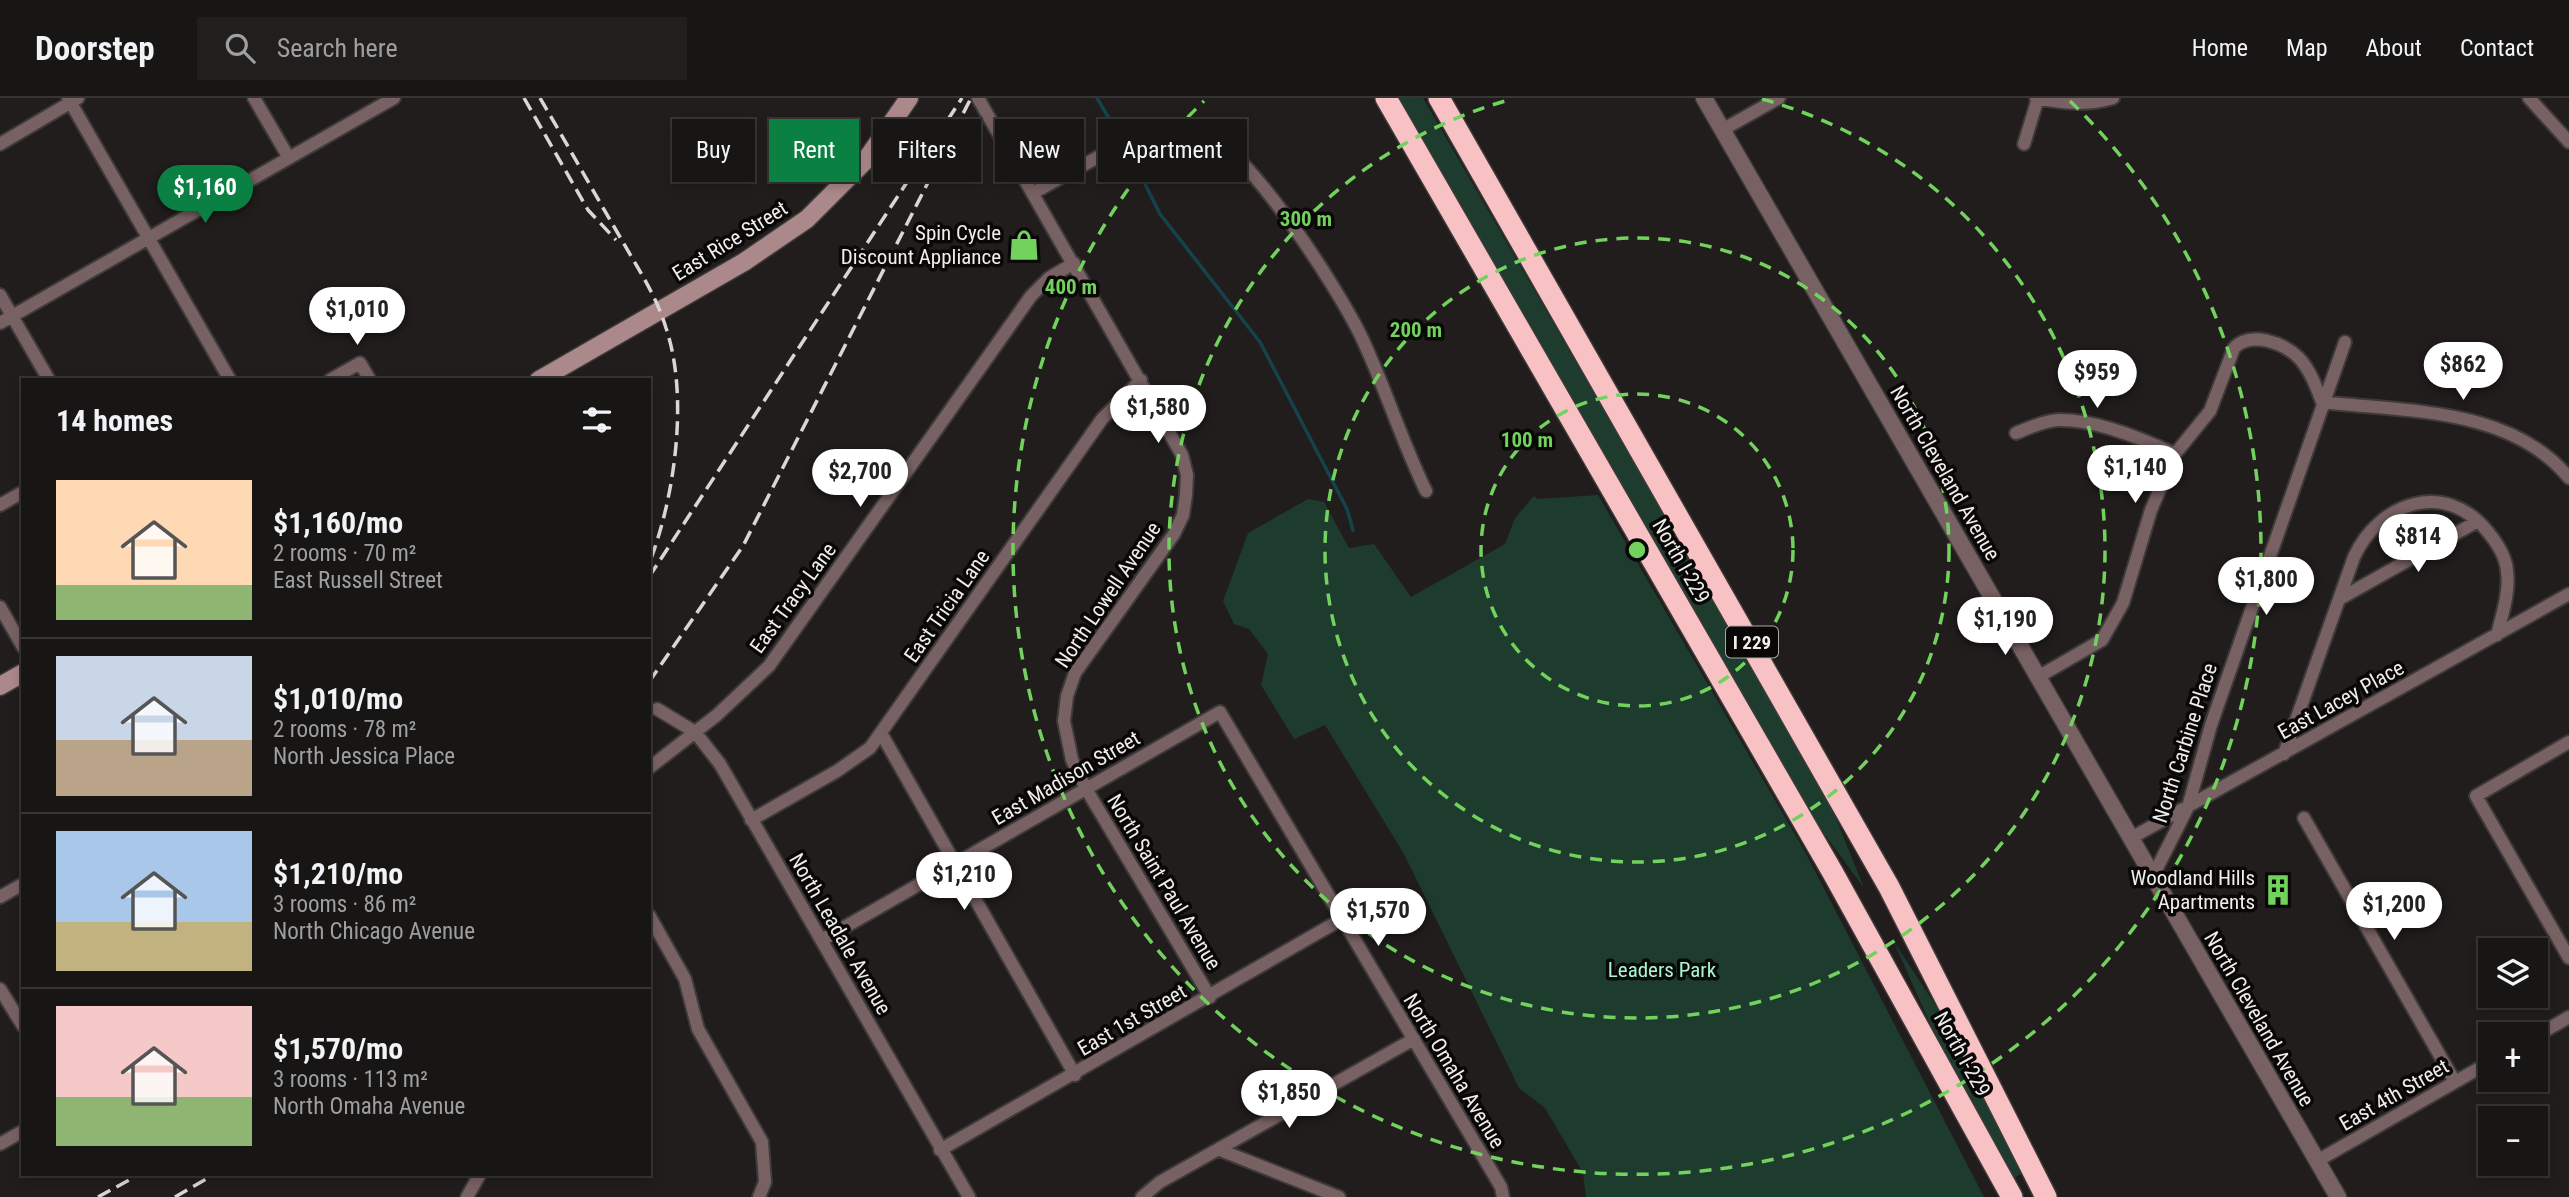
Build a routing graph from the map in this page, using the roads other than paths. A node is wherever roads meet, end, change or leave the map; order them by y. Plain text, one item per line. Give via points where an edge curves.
1 (254, 98) edge
2 (394, 98) edge
3 (909, 98) edge
4 (978, 98) edge
5 (1386, 98) edge
6 (1438, 98) edge
7 (1704, 98) edge
8 (1779, 98) edge
9 (2037, 98) edge
10 (2113, 98) edge
11 (2529, 98) edge
12 (73, 99) edge
13 (1722, 130) junction
14 (2569, 142) edge
15 (0, 144) edge
16 (2024, 144) dead end
17 (289, 158) junction
18 (1033, 193) junction
19 (148, 239) junction
20 (1074, 263) junction
21 (0, 295) edge
22 (12, 316) junction
23 (0, 323) edge
24 (2345, 342) dead end
25 (48, 378) edge
26 (225, 378) edge
27 (334, 378) edge
28 (369, 378) edge
29 (542, 378) edge
30 (1142, 380) junction
31 (2322, 402) junction
32 (2016, 433) dead end
33 (2175, 454) junction
34 (2569, 478) edge
35 (1426, 491) dead end
36 (21, 493) edge
37 (0, 505) edge
38 (2479, 522) junction
39 (2569, 594) edge
40 (2341, 598) junction
41 (0, 607) edge
42 (2497, 635) junction
43 (21, 644) edge
44 (21, 674) edge
45 (2038, 677) junction
46 (0, 686) edge
47 (657, 709) dead end
48 (1220, 712) joint
49 (695, 732) junction
50 (881, 733) junction
51 (2569, 742) edge
52 (2284, 754) junction
53 (651, 766) edge
54 (1085, 787) junction
55 (2188, 807) junction
56 (2304, 818) dead end
57 (751, 820) junction
58 (2131, 838) junction
59 (956, 864) junction
60 (2153, 876) junction
61 (21, 885) edge
62 (0, 897) edge
63 (651, 919) edge
64 (1342, 919) junction
65 (822, 940) junction
66 (2569, 958) edge
67 (0, 989) edge
68 (1210, 997) junction
69 (4, 1003) edge
70 (2569, 1017) edge
71 (21, 1023) edge
72 (2548, 1029) edge
73 (1414, 1039) junction
74 (2478, 1069) edge
75 (1076, 1074) junction
76 (2455, 1082) junction
77 (21, 1132) edge
78 (0, 1144) edge
79 (940, 1150) junction
80 (1220, 1150) junction
81 (2317, 1161) junction
82 (479, 1176) edge
83 (467, 1197) edge
84 (759, 1197) edge
85 (968, 1197) edge
86 (1142, 1197) edge
87 (1339, 1197) edge
88 (1503, 1197) edge
89 (2012, 1197) edge
90 (2046, 1197) edge
91 (2338, 1197) edge

1 - 17 street
2 - 17 street
3 - 29 main road, East Rice Street via 866,160 807,219 744,262
4 - 18 street, North Lowell Avenue
5 - 89 highway, North I-229 / I 229 via 1839,885
6 - 90 highway, North I-229 / I 229 via 1870,852
7 - 13 street, North Cleveland Avenue
8 - 13 street
9 - 10 street via 2094,104
9 - 16 street
11 - 14 street
12 - 15 street
12 - 19 street
13 - 45 street, North Cleveland Avenue
17 - 19 street
18 - 20 street, North Lowell Avenue
18 - 35 street via 1154,126 1192,127 1217,139 1277,206 1336,291 1381,381
19 - 22 street
19 - 26 street
20 - 30 street, North Lowell Avenue
20 - 49 street, East Tracy Lane via 1031,296 769,666
21 - 22 street
22 - 23 street
22 - 25 street
24 - 31 street, North Carbine Place
27 - 28 street via 360,363
30 - 50 street, East Tricia Lane via 1102,419
30 - 54 street, North Lowell Avenue via 1182,455 1186,495 1174,534 1070,684 1065,735
31 - 33 street via 2308,371 2294,354 2252,337 2241,340 2210,411
31 - 34 street via 2490,424 2550,459
31 - 55 street, North Carbine Place via 2208,734
32 - 33 street via 2046,422 2074,421
33 - 45 street via 2151,510 2123,603 2102,640
36 - 37 street
38 - 40 street
38 - 40 street via 2442,503 2418,503 2390,513 2361,542
38 - 42 street via 2494,540 2508,572
39 - 42 street, East Lacey Place
40 - 52 street
41 - 43 street
42 - 52 street, East Lacey Place
44 - 46 main road
45 - 58 street, North Cleveland Avenue
47 - 49 street, North Leadale Avenue
48 - 54 street, East Madison Street
48 - 64 street, North Omaha Avenue
49 - 53 street, East Tracy Lane
49 - 57 street, North Leadale Avenue via 720,764
50 - 57 street, East Tricia Lane via 862,755
50 - 59 street
51 - 66 street via 2476,796
52 - 55 street, East Lacey Place
54 - 59 street, East Madison Street
54 - 68 street, North Saint Paul Avenue
55 - 58 street, East Lacey Place
55 - 60 street, North Carbine Place
56 - 76 street
57 - 65 street, North Leadale Avenue
58 - 60 street, North Cleveland Avenue
59 - 65 street, East Madison Street
59 - 75 street
60 - 81 street, North Cleveland Avenue
61 - 62 street
63 - 84 street via 690,989 698,1029 762,1142 765,1182
64 - 68 street, East 1st Street
64 - 73 street, North Omaha Avenue
65 - 79 street, North Leadale Avenue
67 - 69 street
68 - 75 street, East 1st Street
69 - 71 street
70 - 72 street
73 - 80 street
73 - 88 street, North Omaha Avenue
74 - 76 street, East 4th Street
75 - 79 street, East 1st Street
76 - 81 street, East 4th Street
77 - 78 street
79 - 85 street, North Leadale Avenue
80 - 86 street via 1160,1182
80 - 87 street
81 - 91 street, North Cleveland Avenue
82 - 83 street

